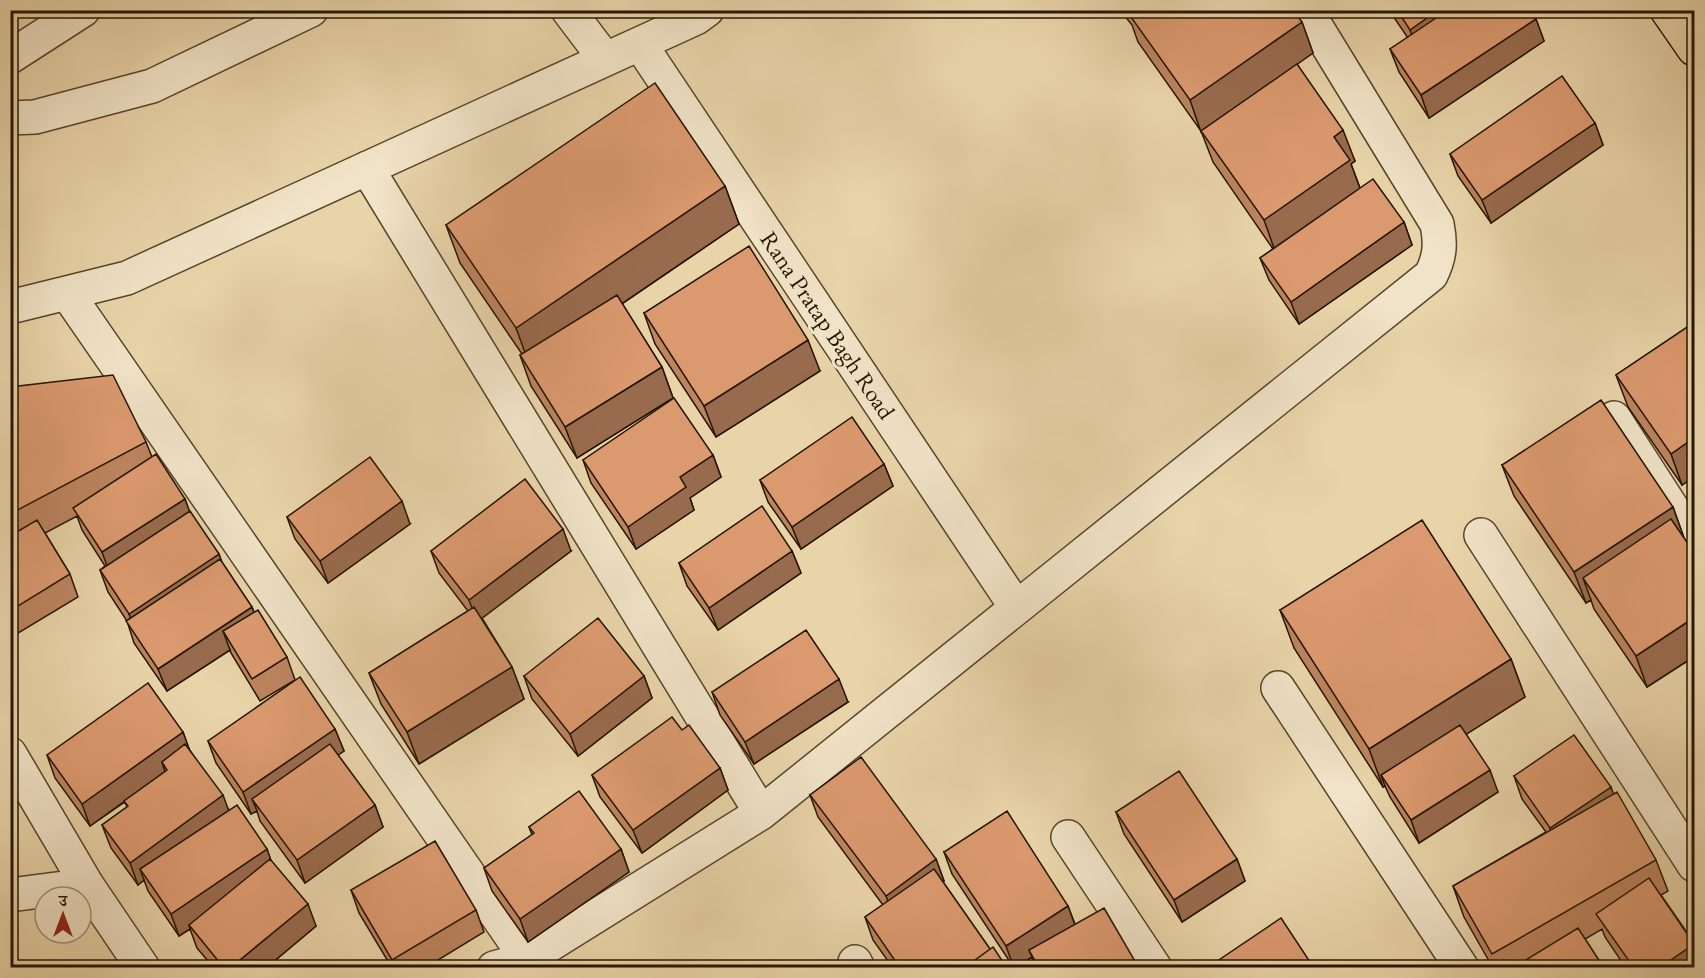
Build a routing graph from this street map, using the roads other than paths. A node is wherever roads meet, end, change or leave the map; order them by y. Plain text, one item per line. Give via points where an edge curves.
1 (83, 10) edge
2 (311, 10) edge
3 (568, 10) edge
4 (707, 10) edge
5 (1306, 10) edge
6 (1667, 10) edge
7 (640, 44) junction
8 (1695, 49) edge
9 (10, 57) edge
10 (605, 59) junction
11 (10, 118) edge
12 (367, 168) junction
13 (67, 293) junction
14 (10, 307) edge
15 (1614, 418) edge
16 (1481, 535) dead end
17 (1695, 542) edge
18 (1016, 607) junction
19 (1278, 688) dead end
20 (10, 754) edge
21 (761, 813) junction
22 (1068, 837) dead end
23 (1695, 865) edge
24 (87, 885) edge
25 (33, 892) edge
26 (93, 894) edge
27 (10, 895) edge
28 (527, 959) junction
29 (143, 968) edge
30 (494, 968) edge
31 (1155, 968) edge
32 (1462, 968) edge

1 - 9 street
2 - 11 street via 152,86 34,117
3 - 10 street
4 - 7 street
5 - 18 street via 1437,224 1440,243 1431,275
6 - 8 main road
7 - 10 street
7 - 18 street, Rana Pratap Bagh Road
10 - 12 street
12 - 13 street via 127,278
12 - 21 street
13 - 14 street
13 - 28 street
15 - 17 street
16 - 23 street
18 - 21 street
19 - 32 street
20 - 24 street
21 - 28 street
22 - 31 street
25 - 27 street
26 - 29 street
28 - 30 street

